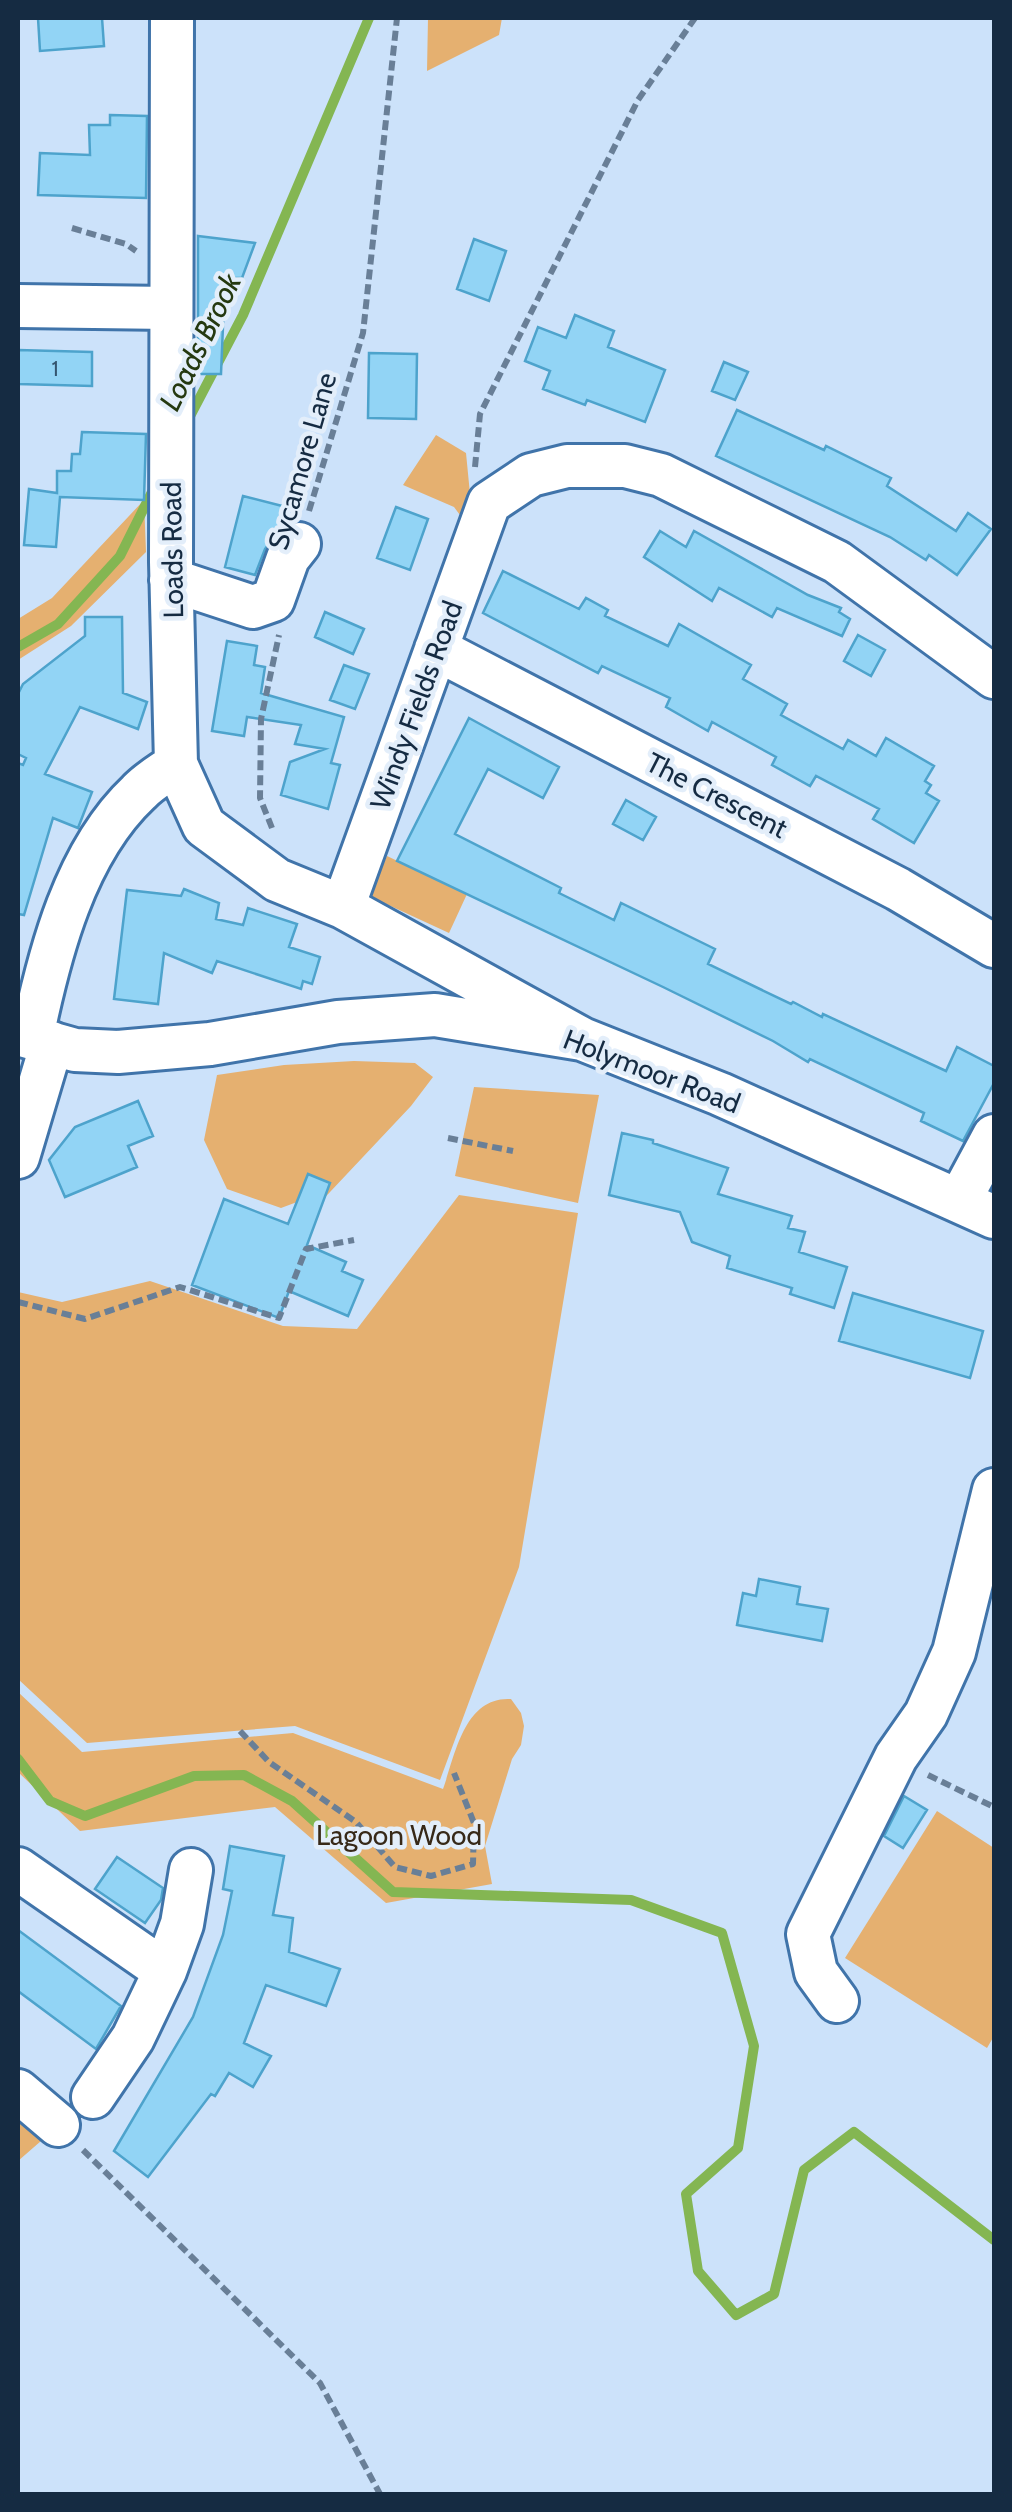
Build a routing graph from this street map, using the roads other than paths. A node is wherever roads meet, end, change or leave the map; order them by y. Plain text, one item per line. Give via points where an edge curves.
1 (172, 18) edge
2 (18, 306) edge
3 (170, 308) junction
4 (299, 544) road end
5 (171, 580) junction
6 (436, 650) junction
7 (994, 677) edge
8 (176, 764) junction
9 (343, 907) junction
10 (994, 946) edge
11 (34, 1038) edge
12 (582, 1038) junction
13 (994, 1136) edge
14 (18, 1157) edge
15 (977, 1209) edge
16 (994, 1490) edge
17 (18, 1869) edge
18 (190, 1870) dead end
19 (166, 1971) junction
20 (837, 2000) dead end
21 (18, 2091) edge
22 (93, 2096) dead end
23 (58, 2125) road end

1 - 3 street, Loads Road
2 - 3 street
3 - 5 street, Loads Road
4 - 5 street via 273,600 253,608
5 - 8 street, Loads Road
6 - 7 street, Windy Fields Road via 489,502 532,475 567,466 625,466 661,476 838,562
6 - 9 street, Windy Fields Road
6 - 10 street, The Crescent
8 - 9 street via 204,826 277,880
8 - 11 street via 139,791 97,843 48,957
9 - 12 street
11 - 12 street, Holymoor Road via 75,1050 118,1052 436,1015
11 - 14 street
12 - 15 street, Holymoor Road
13 - 15 street
16 - 20 street via 954,1652 808,1934 816,1972
17 - 19 street
18 - 19 street
19 - 22 street via 133,2038
21 - 23 street

